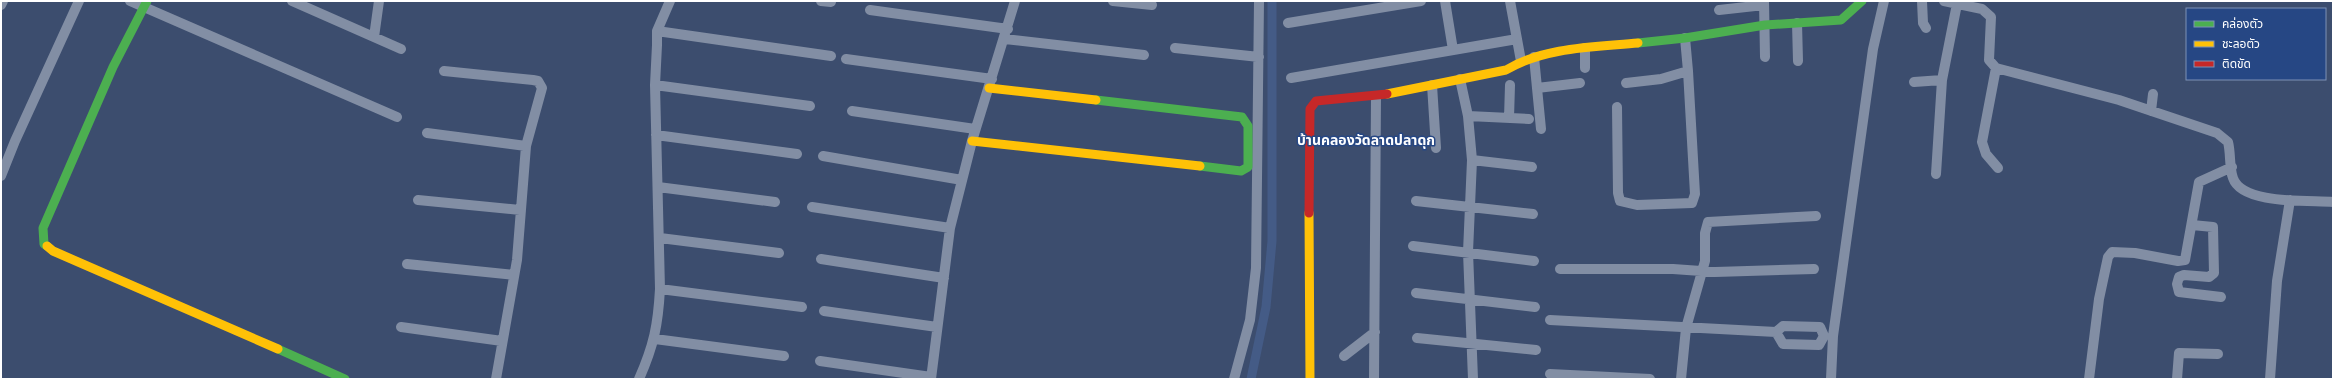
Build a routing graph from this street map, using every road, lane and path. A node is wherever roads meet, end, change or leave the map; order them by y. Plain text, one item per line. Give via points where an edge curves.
1 (3, 1) edge
2 (78, 1) edge
3 (130, 1) edge
4 (292, 1) edge
5 (379, 1) edge
6 (670, 1) edge
7 (1015, 1) edge
8 (1112, 1) edge
9 (1260, 1) edge
10 (1421, 1) edge
11 (1445, 1) edge
12 (1510, 1) edge
13 (1862, 1) edge
14 (1884, 1) edge
15 (1922, 1) edge
16 (1944, 1) edge
17 (1764, 3) edge
18 (145, 4) edge
19 (1957, 4) junction
20 (1, 5) edge
21 (1152, 6) dead end
22 (870, 10) dead end
23 (1719, 10) dead end
24 (1288, 23) dead end
25 (1797, 23) junction
26 (1765, 25) junction
27 (1926, 28) dead end
28 (1008, 29) junction
29 (657, 31) junction
30 (374, 37) junction
31 (1685, 38) junction
32 (1005, 39) junction
33 (1517, 39) junction
34 (1175, 48) dead end
35 (1585, 48) junction
36 (401, 49) dead end
37 (1453, 50) junction
38 (1144, 55) dead end
39 (831, 56) dead end
40 (1766, 56) dead end
41 (1259, 57) junction
42 (1534, 57) junction
43 (846, 59) dead end
44 (1521, 61) junction
45 (1798, 61) dead end
46 (1585, 68) dead end
47 (1996, 68) junction
48 (444, 70) dead end
49 (1688, 71) junction
50 (1291, 78) dead end
51 (1460, 79) junction
52 (1942, 80) junction
53 (1914, 82) dead end
54 (1580, 83) dead end
55 (1626, 83) dead end
56 (990, 84) junction
57 (655, 85) junction
58 (1432, 85) junction
59 (1510, 85) dead end
60 (1537, 88) junction
61 (2153, 94) dead end
62 (1376, 96) junction
63 (810, 106) dead end
64 (1617, 107) dead end
65 (852, 110) dead end
66 (2151, 111) junction
67 (1468, 116) junction
68 (397, 117) dead end
69 (1509, 118) junction
70 (1529, 119) dead end
71 (975, 129) junction
72 (1540, 129) dead end
73 (427, 133) dead end
74 (656, 136) junction
75 (972, 141) junction
76 (526, 146) junction
77 (1436, 148) dead end
78 (797, 154) dead end
79 (823, 156) dead end
80 (1472, 160) junction
81 (1532, 167) dead end
82 (2232, 167) junction
83 (1998, 168) dead end
84 (1936, 174) dead end
85 (1, 176) edge
86 (962, 180) junction
87 (658, 186) junction
88 (418, 200) dead end
89 (2290, 200) junction
90 (1416, 201) dead end
91 (775, 202) dead end
92 (2333, 202) edge
93 (1469, 206) junction
94 (812, 207) dead end
95 (520, 210) junction
96 (1533, 214) dead end
97 (1816, 216) dead end
98 (2192, 226) junction
99 (950, 228) junction
100 (660, 238) junction
101 (1413, 246) dead end
102 (1468, 252) junction
103 (779, 253) dead end
104 (821, 259) dead end
105 (1534, 261) dead end
106 (408, 264) dead end
107 (1560, 269) dead end
108 (1814, 269) dead end
109 (1703, 272) junction
110 (514, 275) junction
111 (944, 278) junction
112 (660, 289) junction
113 (1416, 293) dead end
114 (2221, 297) dead end
115 (1471, 298) junction
116 (802, 307) dead end
117 (1535, 307) dead end
118 (824, 311) dead end
119 (1550, 320) dead end
120 (401, 327) dead end
121 (937, 327) junction
122 (1686, 328) junction
123 (1375, 332) junction
124 (1776, 332) junction
125 (1829, 336) junction
126 (1417, 338) dead end
127 (655, 339) junction
128 (502, 341) junction
129 (1473, 343) junction
130 (1536, 350) dead end
131 (2218, 354) dead end
132 (784, 356) dead end
133 (1344, 356) dead end
134 (820, 361) dead end
135 (1550, 374) dead end
136 (931, 378) edge
137 (345, 379) edge
138 (496, 379) edge
139 (639, 379) edge
140 (1234, 379) edge
141 (1310, 379) edge
142 (1374, 379) edge
143 (1473, 379) edge
144 (1650, 379) edge
145 (1681, 379) edge
146 (1831, 379) edge
147 (2089, 379) edge
148 (2177, 379) edge
149 (2270, 379) edge

1 - 20 street
2 - 85 street via 14,141
3 - 18 street
4 - 30 street
5 - 30 street
6 - 29 street
7 - 28 street
8 - 21 street
9 - 41 street
10 - 24 street
11 - 37 street
12 - 33 street
13 - 25 street via 1842,20
14 - 125 street via 1873,49
15 - 27 street via 1923,23
16 - 19 street
17 - 23 street
17 - 26 street
18 - 68 street
18 - 137 street via 113,67 43,228 44,244 54,251
19 - 47 street via 1982,9 1991,17 1989,60
19 - 52 street
22 - 28 street
25 - 26 street
25 - 45 street
26 - 31 street
26 - 40 street
28 - 32 street
29 - 39 street
29 - 57 street
30 - 36 street
31 - 35 street
31 - 49 street
32 - 38 street
32 - 56 street
33 - 37 street
33 - 44 street
34 - 41 street
35 - 42 street
35 - 46 street
37 - 50 street
41 - 140 street via 1255,280 1250,320
42 - 44 street
42 - 60 street
43 - 56 street
44 - 51 street via 1506,70
47 - 66 street via 2119,100
47 - 83 street via 1982,142 1986,154
48 - 76 street via 538,81 543,93
49 - 55 street via 1661,79
49 - 64 street via 1695,194 1692,203 1637,205 1620,201
51 - 58 street
51 - 67 street
52 - 53 street
52 - 84 street
54 - 60 street
56 - 71 street
56 - 75 street via 1242,117 1248,126 1248,167 1241,171
57 - 63 street
57 - 74 street
58 - 62 street
58 - 77 street
59 - 69 street
60 - 72 street
61 - 66 street
62 - 123 street
62 - 141 street via 1316,101 1310,109
65 - 71 street
66 - 82 street via 2217,133 2228,142
67 - 69 street
67 - 80 street
69 - 70 street
71 - 75 street
73 - 76 street
74 - 78 street
74 - 87 street
75 - 86 street
76 - 95 street
79 - 86 street
80 - 81 street
80 - 93 street
82 - 89 street via 2233,179 2246,194
82 - 98 street via 2200,181 2195,195
86 - 99 street
87 - 91 street
87 - 100 street
88 - 95 street
89 - 92 street
89 - 149 street via 2277,281
90 - 93 street
93 - 96 street
93 - 102 street
94 - 99 street
95 - 110 street
97 - 109 street via 1708,222
98 - 114 street via 2213,227 2214,272 2209,277 2179,277 2178,292
98 - 147 street via 2186,258 2183,261 2135,253 2112,252 2108,257 2099,299
99 - 111 street
100 - 103 street
100 - 112 street
101 - 102 street
102 - 105 street
102 - 115 street
104 - 111 street
106 - 110 street
107 - 109 street via 1673,269
108 - 109 street
109 - 122 street
110 - 128 street
111 - 121 street
112 - 116 street
112 - 127 street
113 - 115 street
115 - 117 street
115 - 129 street
118 - 121 street
119 - 122 street
120 - 128 street
121 - 136 street
122 - 124 street
122 - 145 street
123 - 133 street
123 - 142 street
124 - 125 street via 1783,326 1820,327
124 - 125 street via 1783,344 1819,345
125 - 146 street
126 - 129 street
127 - 132 street
127 - 139 street
128 - 138 street
129 - 130 street
129 - 143 street
131 - 148 street via 2179,353
134 - 136 street
135 - 144 street

